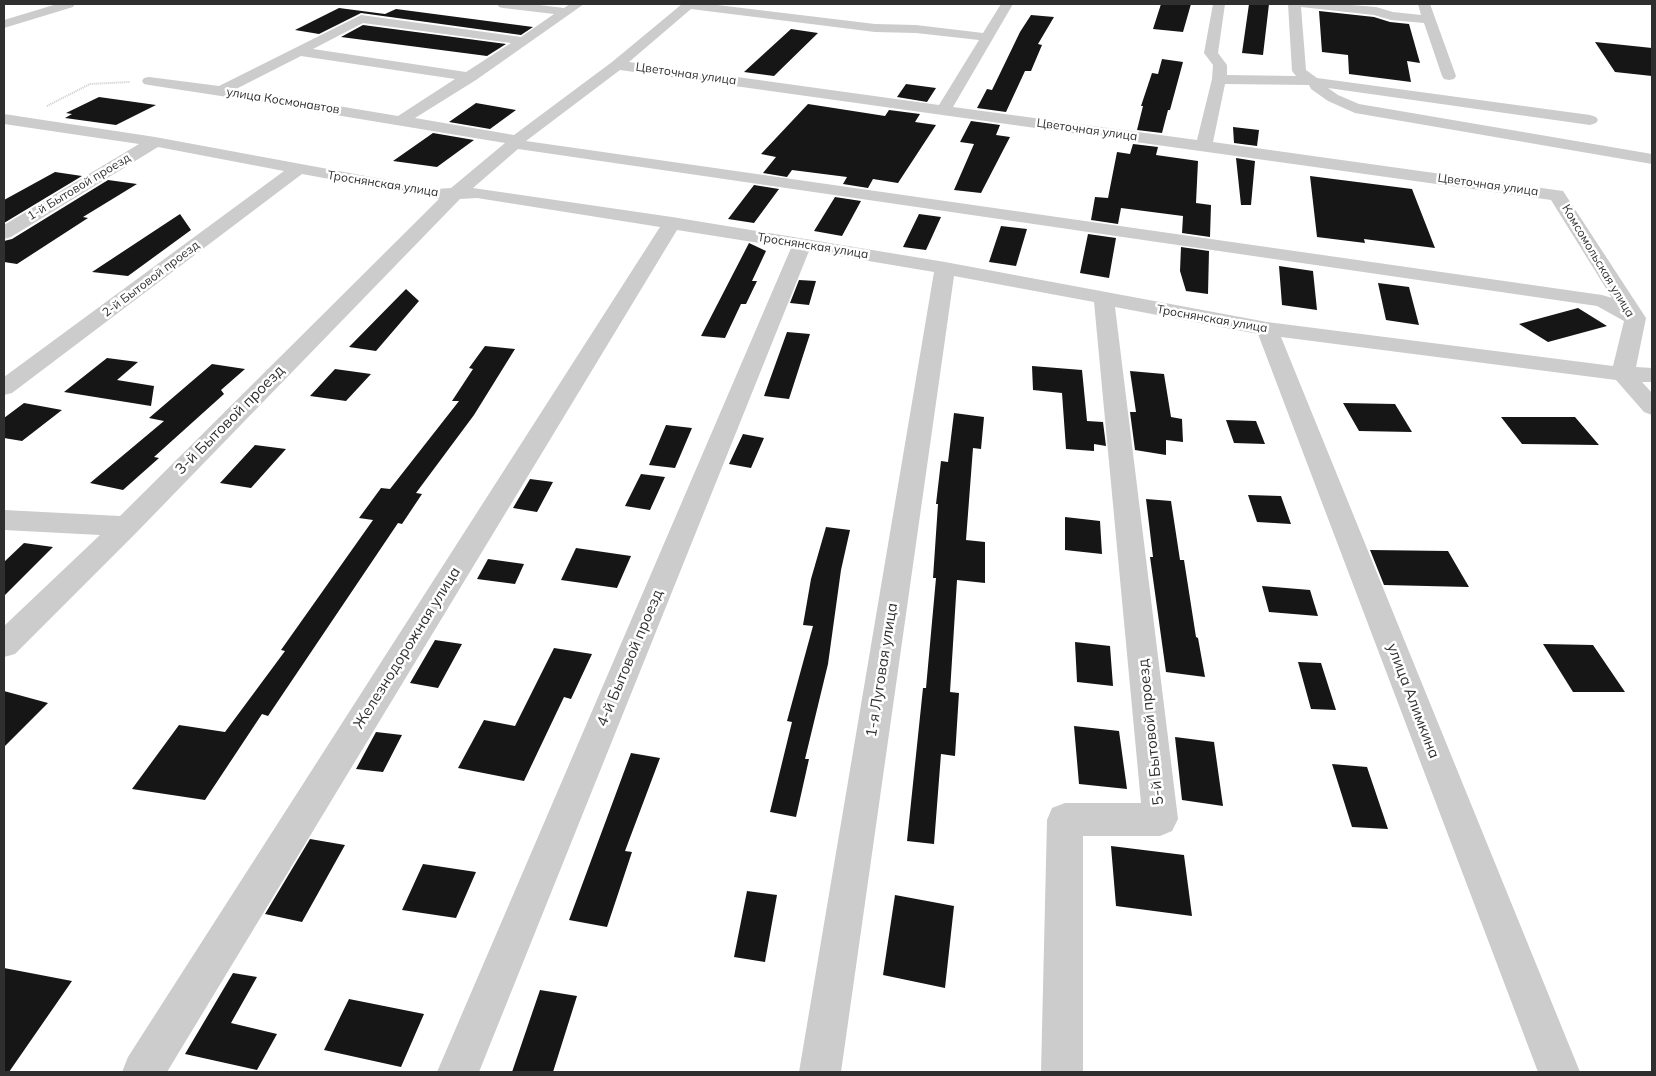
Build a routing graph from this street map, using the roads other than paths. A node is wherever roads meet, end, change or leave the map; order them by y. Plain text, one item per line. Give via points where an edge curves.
1 (69, 4) edge
2 (503, 4) edge
3 (578, 4) edge
4 (688, 4) edge
5 (1007, 4) edge
6 (1219, 4) edge
7 (1294, 4) edge
8 (1302, 4) edge
9 (1424, 4) edge
10 (383, 8) dead end
11 (567, 12) junction
12 (360, 19) junction
13 (1430, 20) junction
14 (4, 24) edge
15 (987, 37) junction
16 (524, 41) junction
17 (298, 51) junction
18 (618, 65) junction
19 (471, 76) junction
20 (1449, 76) dead end
21 (1219, 80) junction
22 (148, 81) road end
23 (1314, 84) junction
24 (221, 91) junction
25 (943, 111) junction
26 (402, 120) junction
27 (1590, 120) dead end
28 (16, 121) edge
29 (4, 136) edge
30 (155, 142) junction
31 (516, 142) junction
32 (1204, 146) junction
33 (1652, 158) edge
34 (297, 170) junction
35 (455, 194) junction
36 (1557, 195) joint
37 (672, 223) junction
38 (4, 233) edge
39 (802, 244) junction
40 (945, 268) junction
41 (1104, 299) junction
42 (1635, 318) junction
43 (1267, 329) junction
44 (1623, 374) junction
45 (1652, 375) edge
46 (4, 388) edge
47 (1652, 407) edge
48 (4, 520) edge
49 (126, 526) junction
50 (4, 644) edge
51 (143, 1072) edge
52 (458, 1072) edge
53 (820, 1072) edge
54 (1062, 1072) edge
55 (1559, 1072) edge

1 - 14 street
2 - 11 street
3 - 11 street
4 - 15 street via 876,28
4 - 18 street, 3-й Бытовой проезд
5 - 15 street
6 - 21 street via 1211,53 1220,65
7 - 23 street via 1299,71
8 - 13 street
9 - 13 street
10 - 12 street, улица Космонавтов
11 - 16 street
12 - 16 street
12 - 17 street, улица Космонавтов
13 - 20 street
15 - 25 street
16 - 19 street
17 - 19 street
17 - 24 street, улица Космонавтов
18 - 25 street, Цветочная улица
18 - 31 street, 3-й Бытовой проезд
19 - 26 street
21 - 23 street
21 - 32 street
22 - 24 street
23 - 27 street
23 - 33 street via 1355,108
24 - 26 street, улица Космонавтов
25 - 32 street, Цветочная улица
26 - 31 street, улица Космонавтов
28 - 29 street
28 - 30 street, Троснянская улица
30 - 34 street, Троснянская улица
30 - 38 street, 1-й Бытовой проезд
31 - 35 street, 3-й Бытовой проезд
31 - 42 street, улица Космонавтов via 1602,301
32 - 36 street, Цветочная улица
34 - 35 street, Троснянская улица via 436,194
34 - 46 street, 2-й Бытовой проезд
35 - 37 street, Троснянская улица via 476,193
35 - 49 street, 3-й Бытовой проезд
36 - 42 street, Комсомольская улица
37 - 39 street, Троснянская улица
37 - 51 street, Железнодорожная улица
39 - 40 street, Троснянская улица
39 - 52 street, 4-й Бытовой проезд
40 - 41 street, Троснянская улица
40 - 53 street, 1-я Луговая улица
41 - 43 street, Троснянская улица
41 - 54 street, 5-й Бытовой проезд via 1160,819 1065,820
42 - 44 street, Комсомольская улица
43 - 44 street, Троснянская улица
43 - 55 street, улица Алимкина
44 - 45 street, Троснянская улица
44 - 47 street
48 - 49 street
49 - 50 street, 3-й Бытовой проезд

